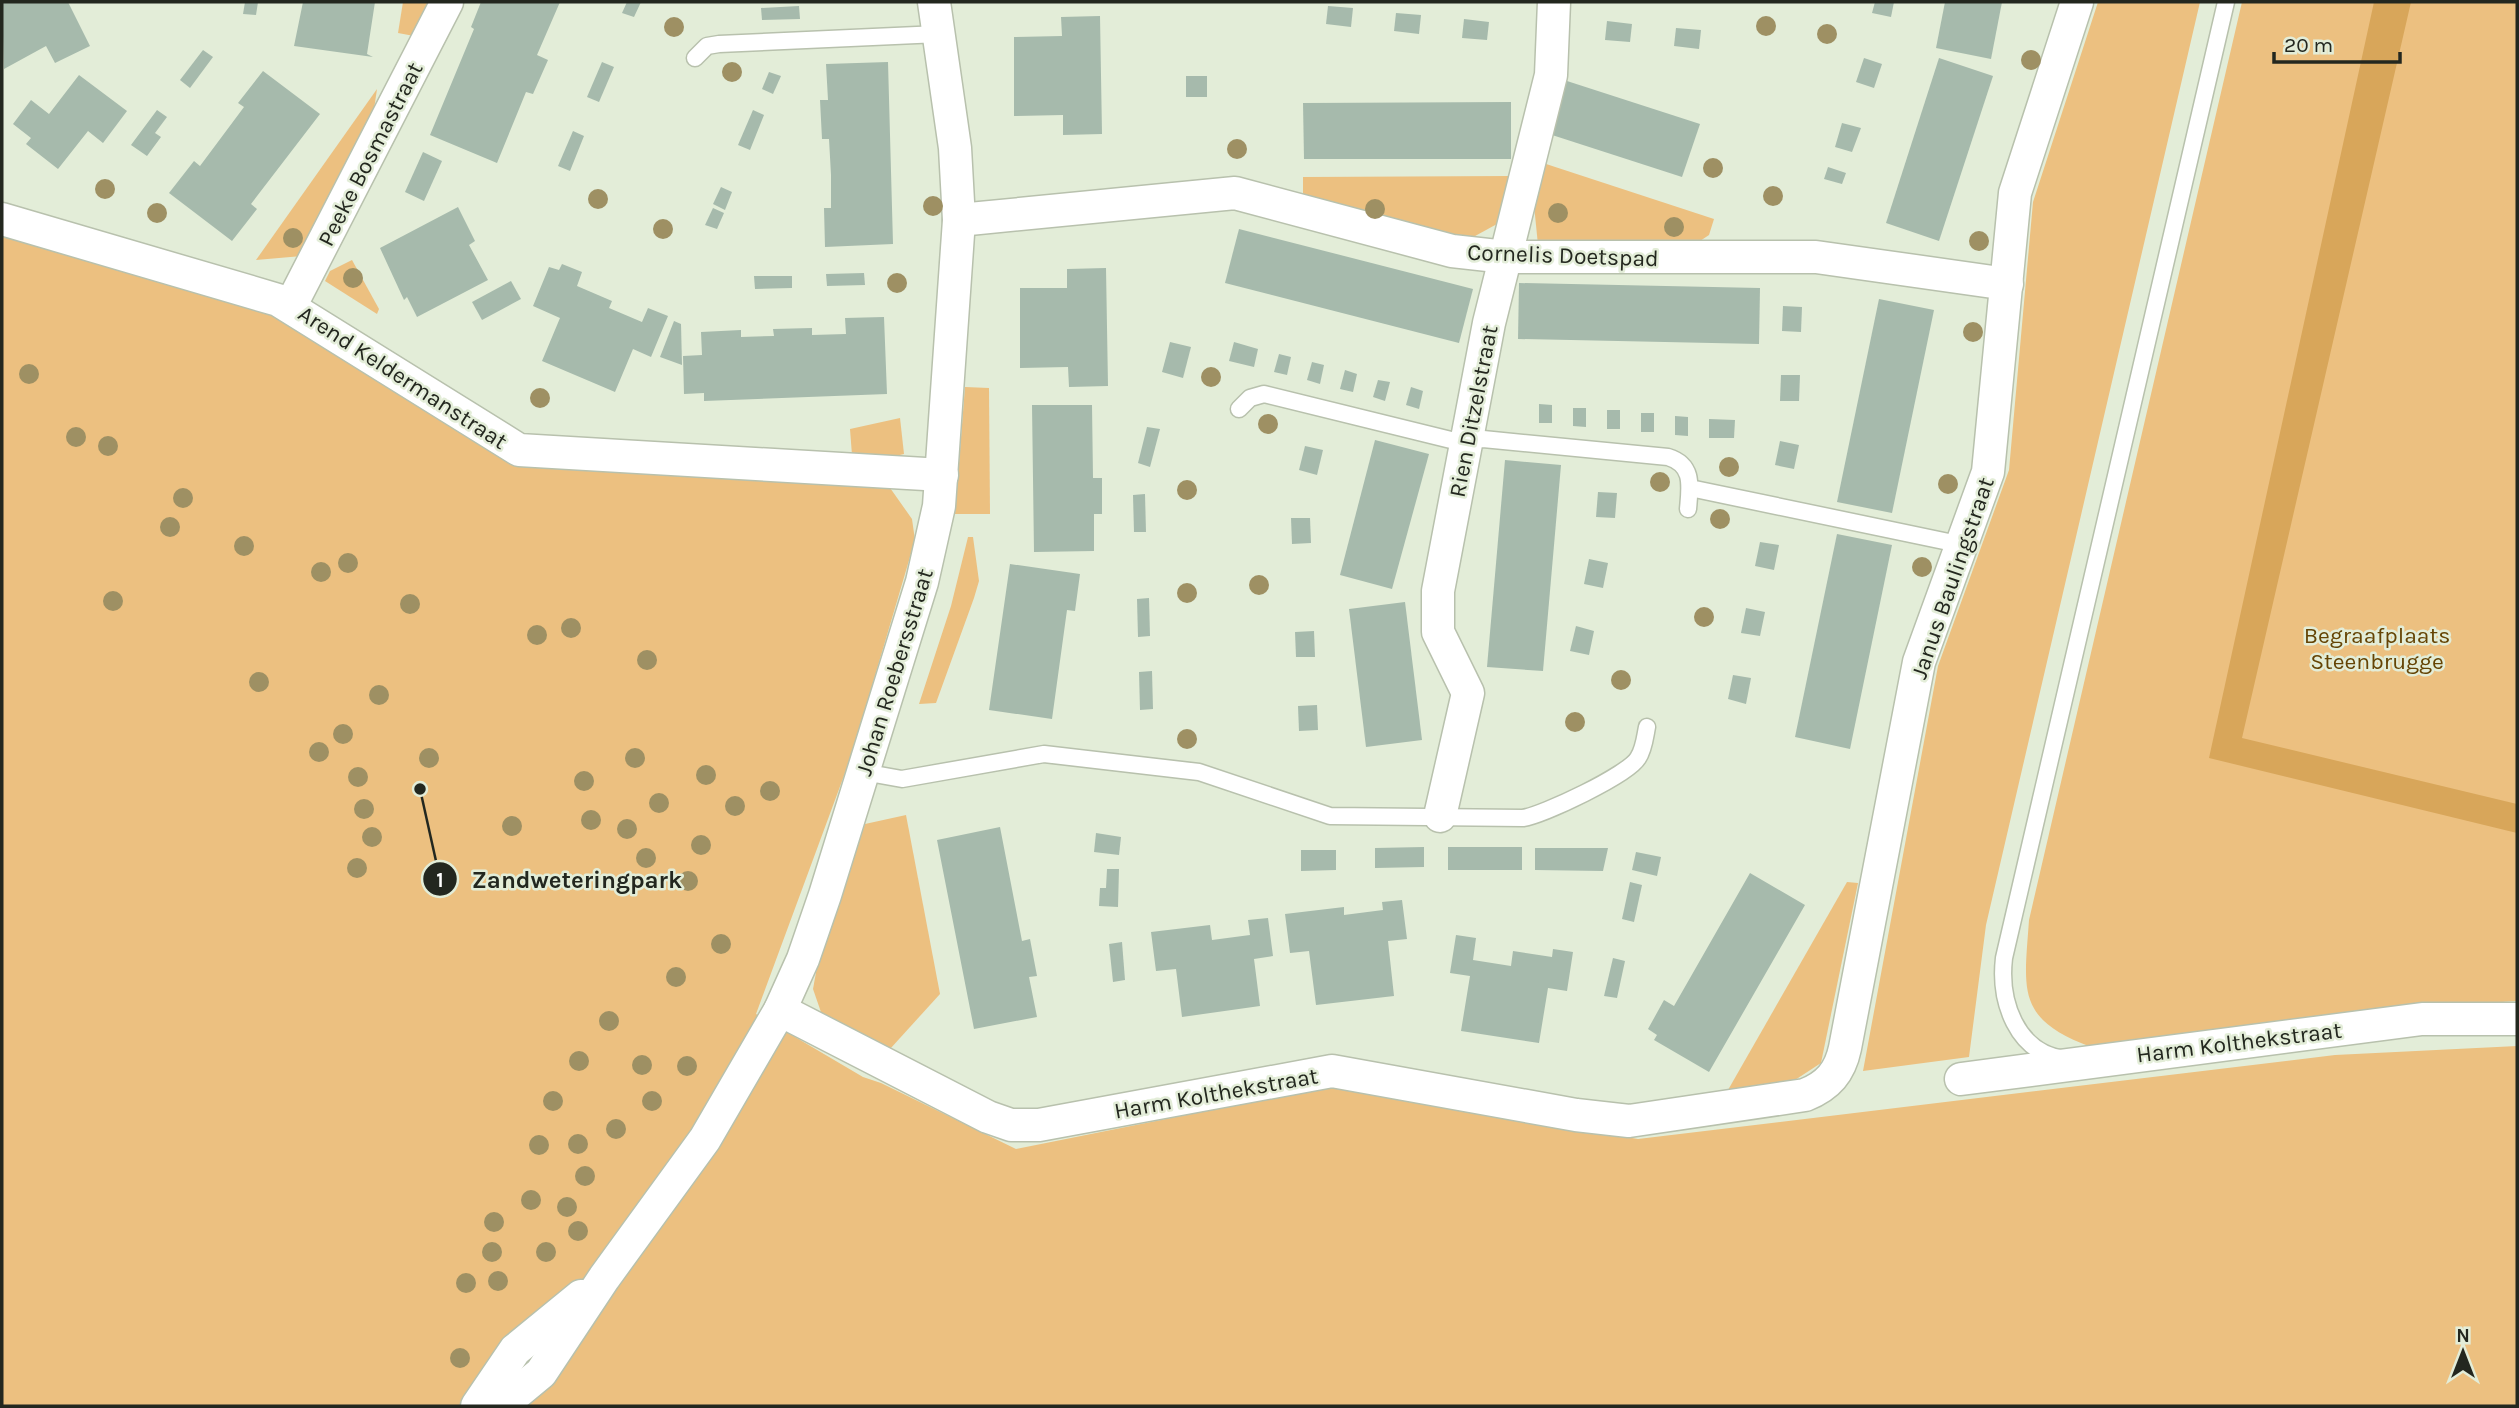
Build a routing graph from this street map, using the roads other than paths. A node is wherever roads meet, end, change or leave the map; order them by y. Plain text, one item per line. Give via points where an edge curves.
1 (447, 2) edge
2 (934, 2) edge
3 (1554, 2) edge
4 (2077, 2) edge
5 (2226, 2) edge
6 (939, 34) junction
7 (695, 58) dead end
8 (2, 219) edge
9 (959, 219) junction
10 (1506, 257) junction
11 (2007, 284) junction
12 (291, 305) junction
13 (1240, 409) dead end
14 (1467, 440) junction
15 (942, 475) junction
16 (1690, 488) junction
17 (1688, 509) dead end
18 (1963, 545) junction
19 (1647, 727) dead end
20 (863, 772) junction
21 (1440, 816) junction
22 (780, 1010) junction
23 (2517, 1019) edge
24 (2085, 1062) junction
25 (1961, 1079) dead end
26 (1718, 1109) joint
27 (604, 1278) junction
28 (477, 1406) edge
29 (501, 1406) edge

1 - 12 street, Peeke Bosmastraat
2 - 6 street, Johan Roebersstraat
3 - 10 street, Rien Ditzelstraat via 1551,75
4 - 11 street, Janus Baulingstraat via 2015,193
5 - 24 lane via 2004,958 2001,984 2018,1031 2037,1048 2060,1059
6 - 7 lane via 719,44 707,46
6 - 9 street, Johan Roebersstraat
8 - 12 street, Arend Keldermanstraat
9 - 10 street, Cornelis Doetspad via 1235,193 1452,251
9 - 15 street, Johan Roebersstraat
10 - 11 street, Cornelis Doetspad via 1816,257
10 - 14 street, Rien Ditzelstraat
11 - 18 street, Janus Baulingstraat via 1988,472
12 - 15 street, Arend Keldermanstraat via 519,450
13 - 14 lane via 1250,398 1264,394 1451,440
14 - 16 lane via 1668,457 1686,468
14 - 21 street, Rien Ditzelstraat via 1438,592 1438,632 1468,693
15 - 20 street, Johan Roebersstraat via 930,555
16 - 17 lane
16 - 18 lane
18 - 26 street, Janus Baulingstraat via 1919,662 1840,1066 1829,1081 1805,1095
19 - 21 lane via 1633,765 1542,814 1523,818
20 - 21 lane via 902,779 1044,754 1199,772 1330,816
20 - 22 street, Johan Roebersstraat via 803,959
22 - 26 street, Harm Kolthekstraat via 1011,1125 1039,1125 1332,1071 1629,1121
22 - 27 street, Johan Roebersstraat via 705,1139
23 - 24 street, Harm Kolthekstraat via 2422,1019
24 - 25 street, Harm Kolthekstraat
27 - 28 street, Johan Roebersstraat via 515,1350
27 - 29 street, Johan Roebersstraat via 541,1373

